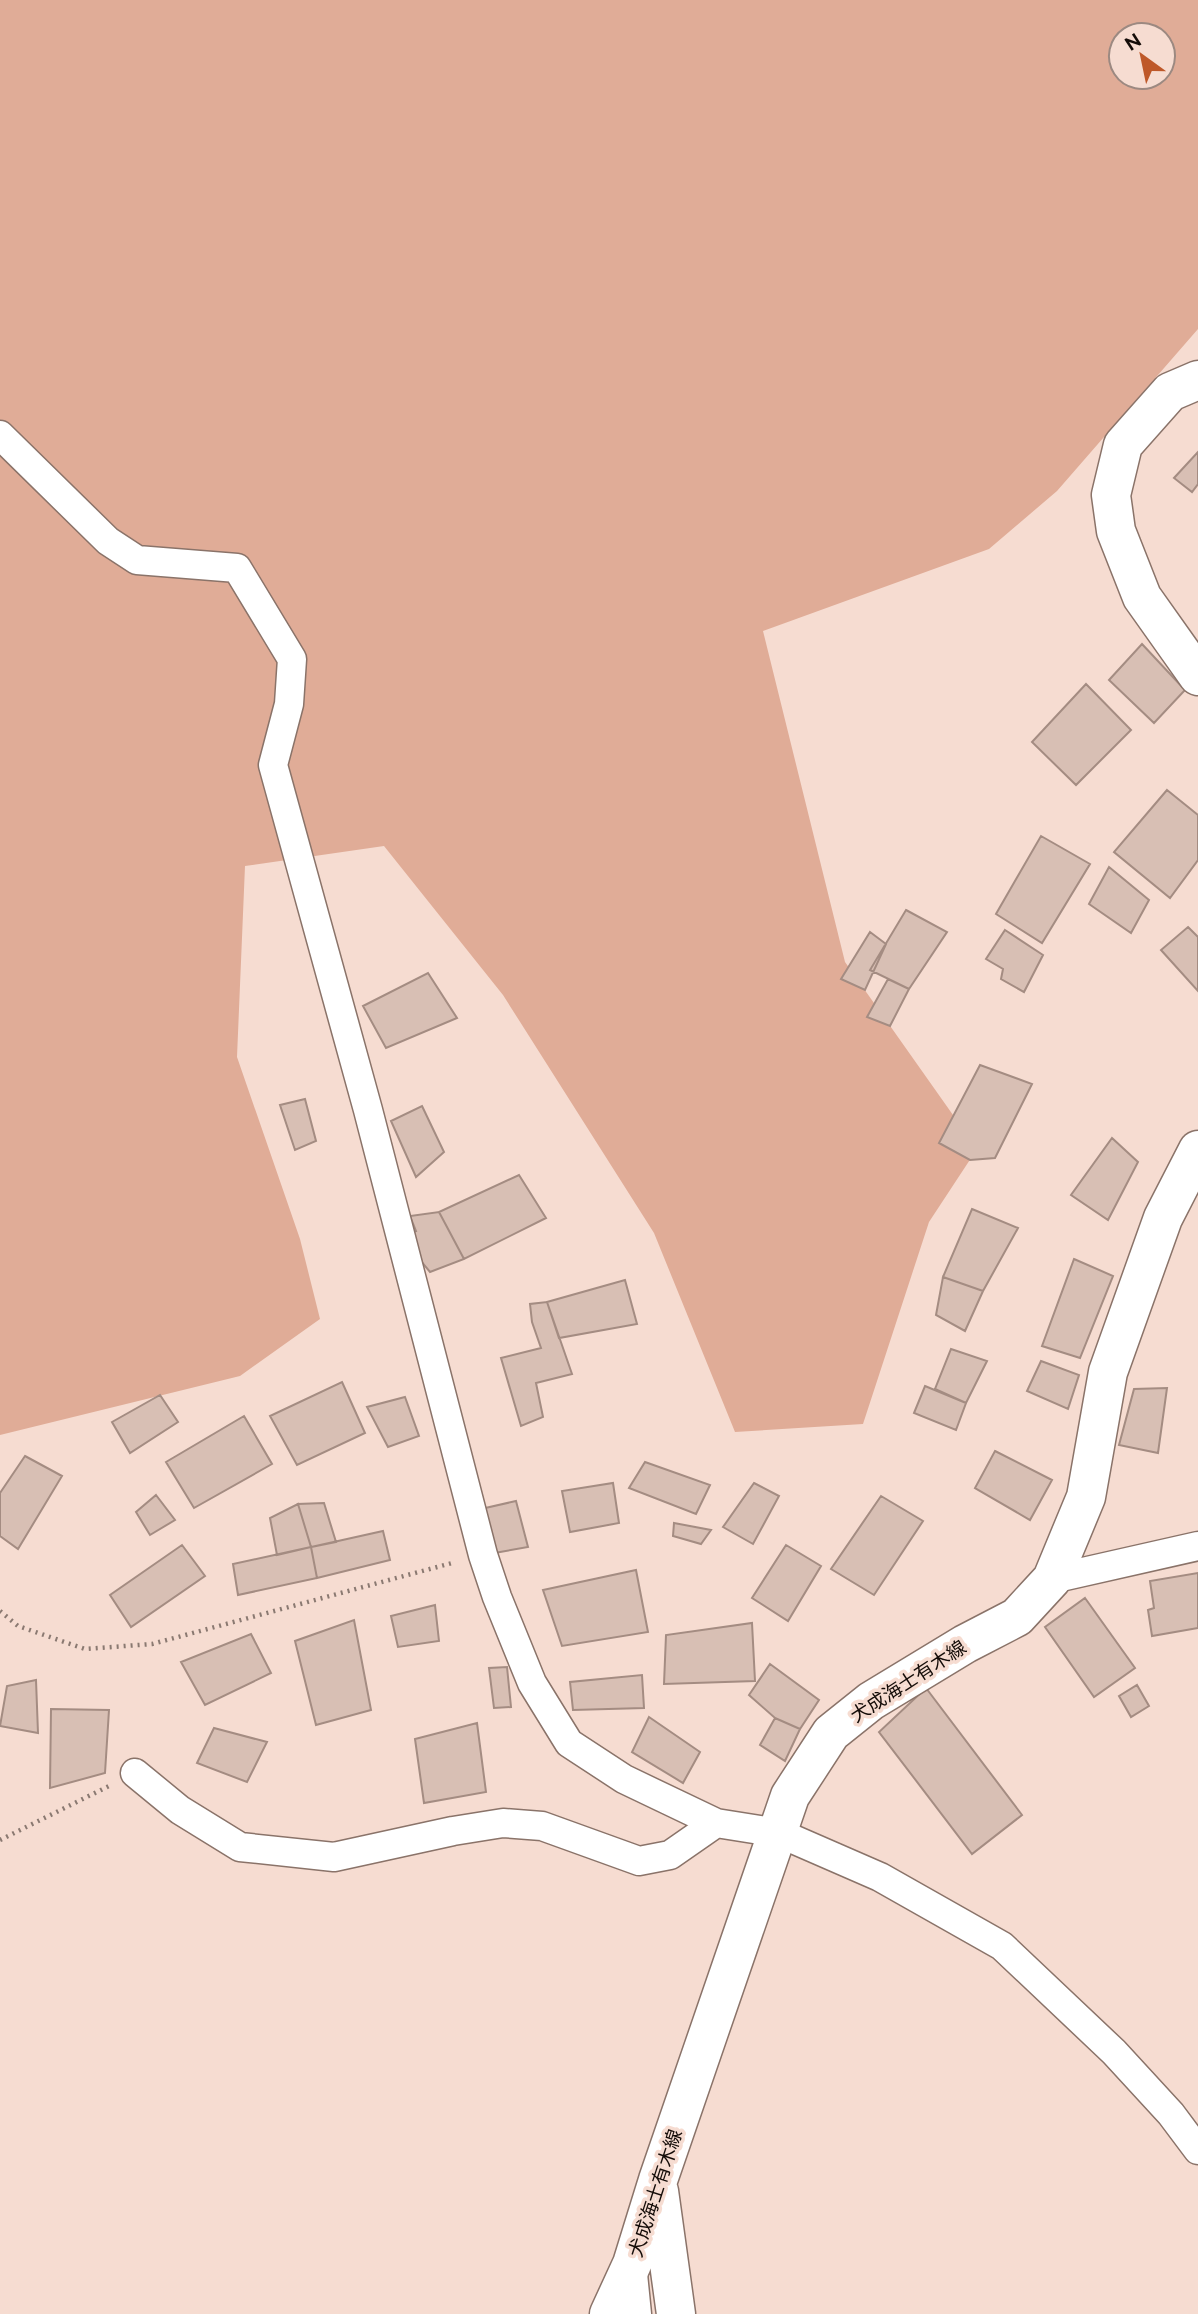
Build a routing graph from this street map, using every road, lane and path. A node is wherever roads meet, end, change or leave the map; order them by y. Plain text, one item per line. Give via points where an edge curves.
1 (1198, 380) edge
2 (0, 435) edge
3 (1198, 676) edge
4 (1198, 1150) edge
5 (1198, 1546) edge
6 (483, 1555) junction
7 (1052, 1579) junction
8 (0, 1611) edge
9 (135, 1773) joint
10 (716, 1823) junction
11 (779, 1833) junction
12 (0, 1840) edge
13 (1198, 2150) edge
14 (658, 2180) junction
15 (632, 2264) junction
16 (609, 2314) edge
17 (637, 2314) edge
18 (677, 2314) edge

1 - 3 main road via 1170,393 1123,444 1111,495 1116,531 1142,597
2 - 6 street via 108,541 137,560 237,568 292,659 289,704 273,765
4 - 7 main road, 犬成海士有木線 via 1163,1217 1108,1372 1086,1497
5 - 7 street
6 - 8 path via 152,1644 86,1649 18,1626
6 - 10 street via 531,1684 569,1743 624,1779
7 - 11 main road, 犬成海士有木線 via 1017,1617 871,1701 831,1733 790,1796
9 - 10 street via 180,1810 240,1847 334,1857 503,1823 542,1826 639,1861 670,1855
9 - 12 path
10 - 11 street
11 - 13 street via 880,1877 1002,1946 1114,2052
11 - 14 main road, 犬成海士有木線
14 - 15 main road, 犬成海士有木線
14 - 18 main road
15 - 16 main road, 犬成海士有木線
15 - 17 street

